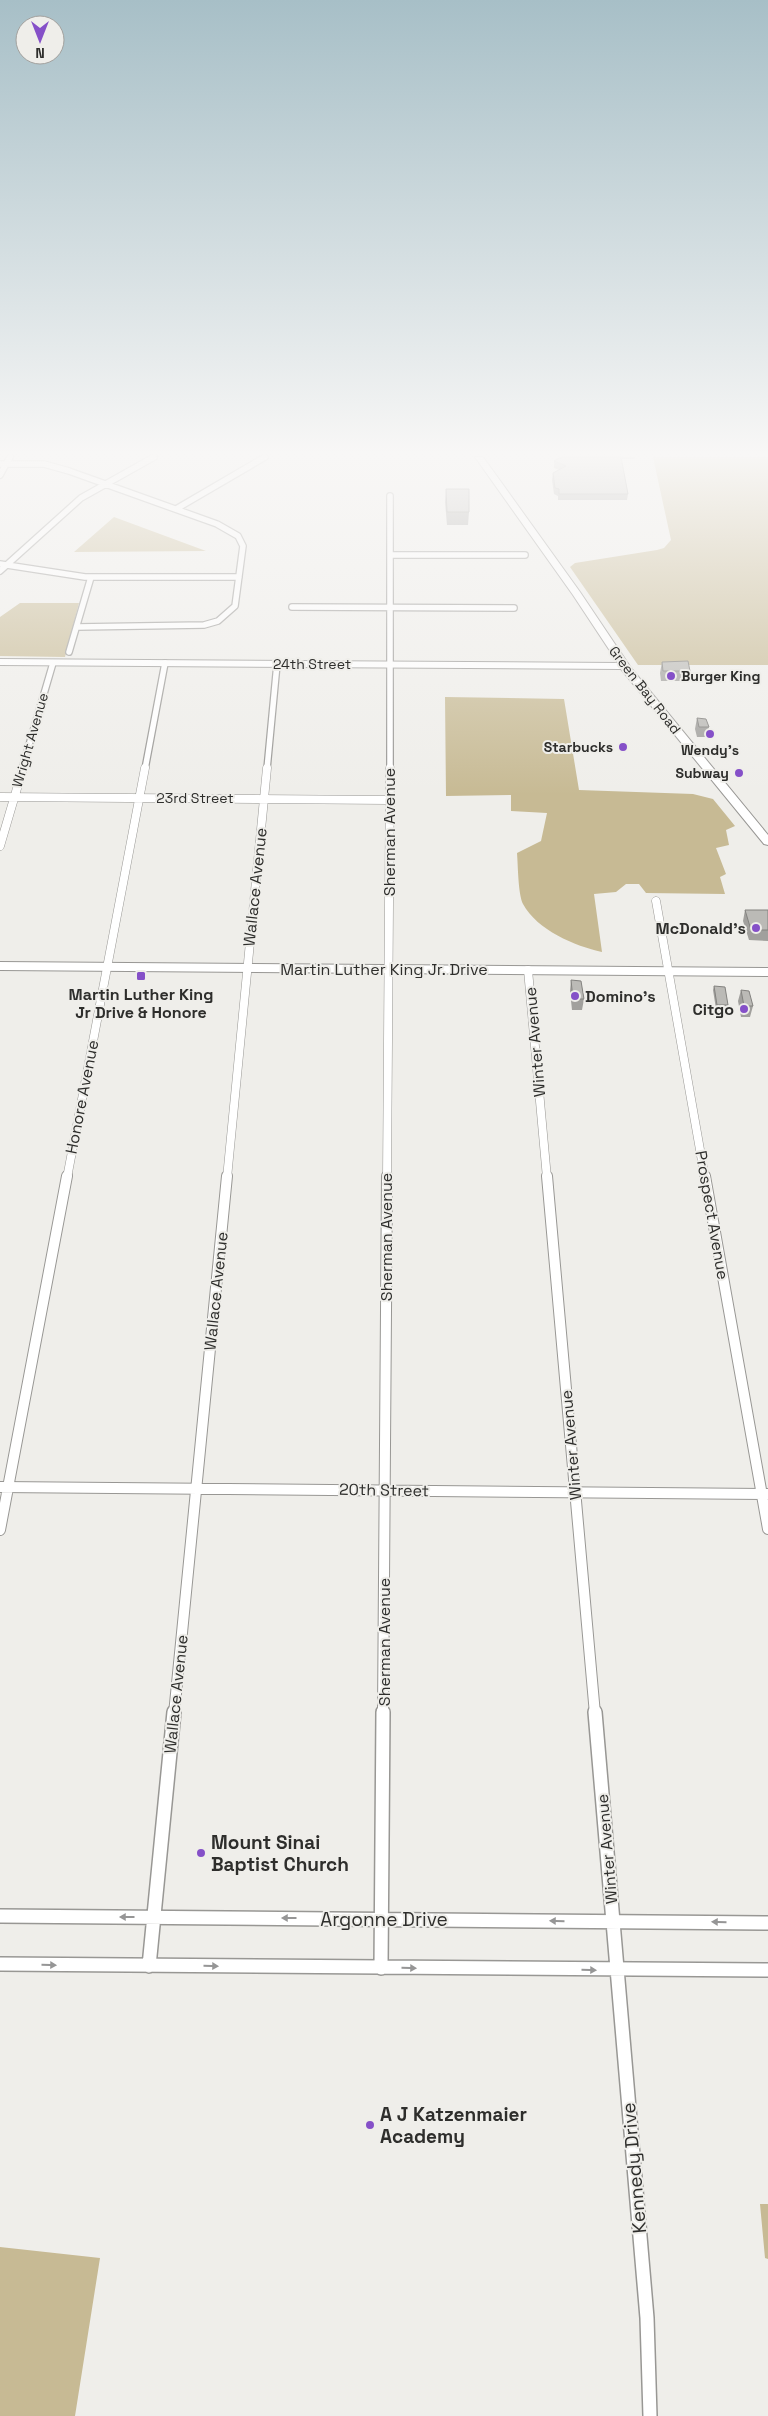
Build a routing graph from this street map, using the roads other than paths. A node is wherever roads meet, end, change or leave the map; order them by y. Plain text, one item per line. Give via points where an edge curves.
1 (38, 570) edge
2 (240, 570) edge
3 (391, 570) edge
4 (560, 570) edge
5 (91, 577) junction
6 (239, 577) junction
7 (292, 608) dead end
8 (391, 608) junction
9 (514, 608) dead end
10 (78, 627) junction
11 (69, 652) dead end
12 (0, 662) edge
13 (53, 663) junction
14 (165, 663) junction
15 (277, 664) junction
16 (390, 665) junction
17 (624, 666) junction
18 (0, 797) edge
19 (14, 797) junction
20 (139, 798) junction
21 (264, 799) junction
22 (389, 800) junction
23 (768, 842) edge
24 (0, 846) edge
25 (656, 901) dead end
26 (0, 966) edge
27 (107, 967) junction
28 (248, 968) junction
29 (388, 969) junction
30 (528, 970) junction
31 (669, 971) junction
32 (768, 972) edge
33 (4, 1487) edge
34 (196, 1489) junction
35 (384, 1490) junction
36 (575, 1492) junction
37 (765, 1494) edge
38 (768, 1529) edge
39 (0, 1530) edge
40 (0, 1916) edge
41 (154, 1917) junction
42 (382, 1919) junction
43 (613, 1921) junction
44 (768, 1923) edge
45 (0, 1964) edge
46 (149, 1966) junction
47 (381, 1968) junction
48 (768, 1970) edge
49 (618, 1971) junction
50 (650, 2416) edge

1 - 5 street
2 - 6 street
3 - 8 street, Sherman Avenue
4 - 17 street, Green Bay Road
5 - 6 street
5 - 10 street
6 - 10 street via 235,606 218,620 204,625
7 - 8 street
8 - 9 street
8 - 16 street, Sherman Avenue
10 - 11 street
12 - 13 street, 24th Street
13 - 14 street, 24th Street
13 - 19 street, Wright Avenue
14 - 15 street, 24th Street
14 - 20 street, Honore Avenue
15 - 16 street, 24th Street
15 - 21 street, Wallace Avenue
16 - 17 street, 24th Street
16 - 22 street, Sherman Avenue
17 - 23 street, Green Bay Road
18 - 19 street, 23rd Street
19 - 20 street, 23rd Street
19 - 24 street, Wright Avenue
20 - 21 street, 23rd Street
20 - 27 street, Honore Avenue
21 - 22 street, 23rd Street
21 - 28 street, Wallace Avenue
22 - 29 street, Sherman Avenue
25 - 31 street, Prospect Avenue
26 - 27 street, Martin Luther King Jr. Drive
27 - 28 street, Martin Luther King Jr. Drive
27 - 33 street, Honore Avenue
28 - 29 street, Martin Luther King Jr. Drive
28 - 34 street, Wallace Avenue
29 - 30 street, Martin Luther King Jr. Drive
29 - 35 street, Sherman Avenue
30 - 31 street, Martin Luther King Jr. Drive
30 - 36 street, Winter Avenue
31 - 32 street, Martin Luther King Jr. Drive
31 - 37 street, Prospect Avenue
33 - 34 street, 20th Street
33 - 39 street, Honore Avenue
34 - 35 street, 20th Street
34 - 41 street, Wallace Avenue
35 - 36 street, 20th Street
35 - 42 street, Sherman Avenue
36 - 37 street, 20th Street
36 - 43 street, Winter Avenue
37 - 38 street, Prospect Avenue
41 -> 40 street, Argonne Drive
42 -> 41 street, Argonne Drive
41 - 46 street, Wallace Avenue
43 -> 42 street, Argonne Drive
42 - 47 street, Sherman Avenue
44 -> 43 street, Argonne Drive
43 - 49 street, Kennedy Drive
45 -> 46 street
46 -> 47 street
47 -> 49 street
48 - 49 street
49 - 50 street, Kennedy Drive via 647,2318

